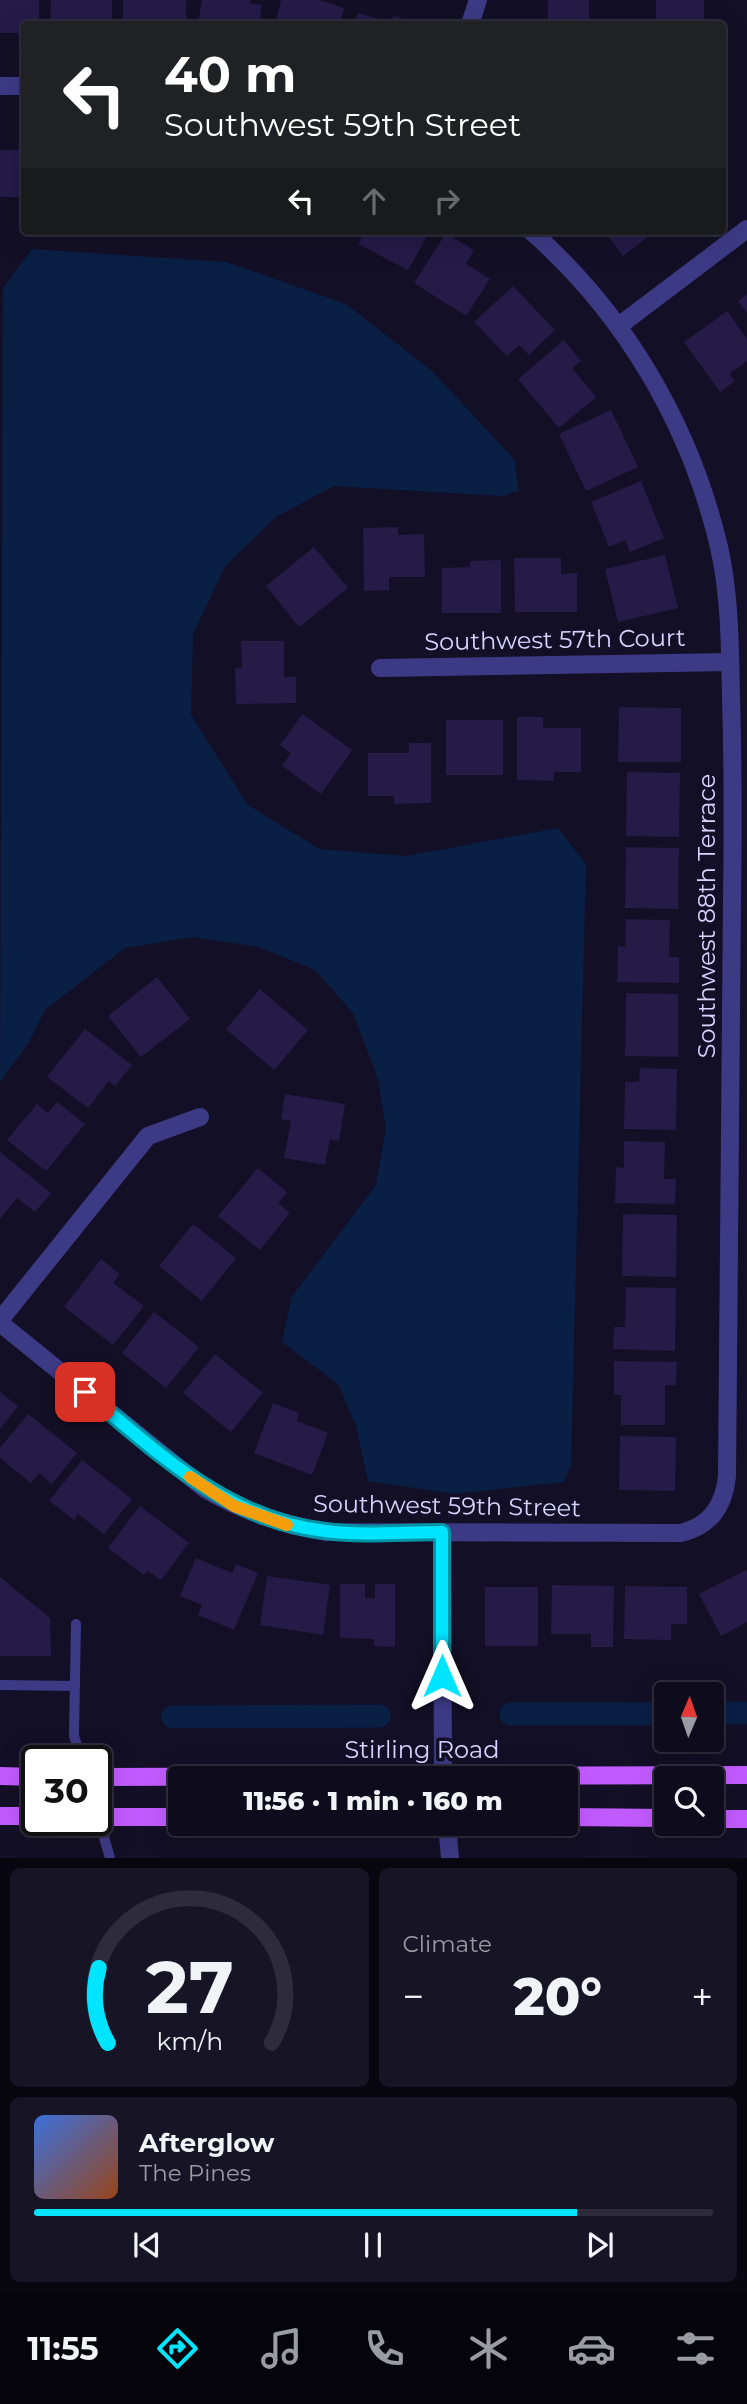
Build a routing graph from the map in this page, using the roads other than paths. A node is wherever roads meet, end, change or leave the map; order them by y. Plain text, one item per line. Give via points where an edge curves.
1 (478, 0) edge
2 (471, 21) edge
3 (0, 86) edge
4 (21, 86) edge
5 (747, 229) edge
6 (535, 235) edge
7 (620, 325) junction
8 (730, 662) junction
9 (380, 667) dead end
10 (200, 1116) dead end
11 (0, 1322) edge
12 (706, 1523) joint
13 (442, 1532) junction
14 (76, 1623) dead end
15 (0, 1685) edge
16 (75, 1686) junction
17 (77, 1745) edge
18 (443, 1766) edge
19 (747, 1775) edge
20 (0, 1776) edge
21 (578, 1776) edge
22 (21, 1777) edge
23 (112, 1777) edge
24 (168, 1777) edge
25 (112, 1815) edge
26 (0, 1816) edge
27 (21, 1816) edge
28 (168, 1816) edge
29 (578, 1817) edge
30 (654, 1818) edge
31 (724, 1819) edge
32 (747, 1819) edge
33 (103, 1836) edge
34 (448, 1836) edge
35 (110, 1858) edge
36 (450, 1858) edge

1 - 2 street
3 - 4 street
5 - 7 street
6 - 7 street, Southwest 88th Terrace
7 - 8 street, Southwest 88th Terrace via 672,416 706,499 719,549
8 - 9 street, Southwest 57th Court
8 - 12 street, Southwest 88th Terrace via 727,1476 721,1504
10 - 11 street via 148,1136
11 - 13 street, Southwest 59th Street via 169,1462 234,1506 294,1527 327,1532
12 - 13 street, Southwest 59th Street via 681,1533
13 - 18 street
14 - 16 lane
15 - 16 lane
16 - 17 lane
19 - 21 main road, Stirling Road
20 - 22 main road
23 - 24 main road, Stirling Road
25 - 28 main road
26 - 27 main road
29 - 30 main road
31 - 32 main road
33 - 35 lane
34 - 36 street

